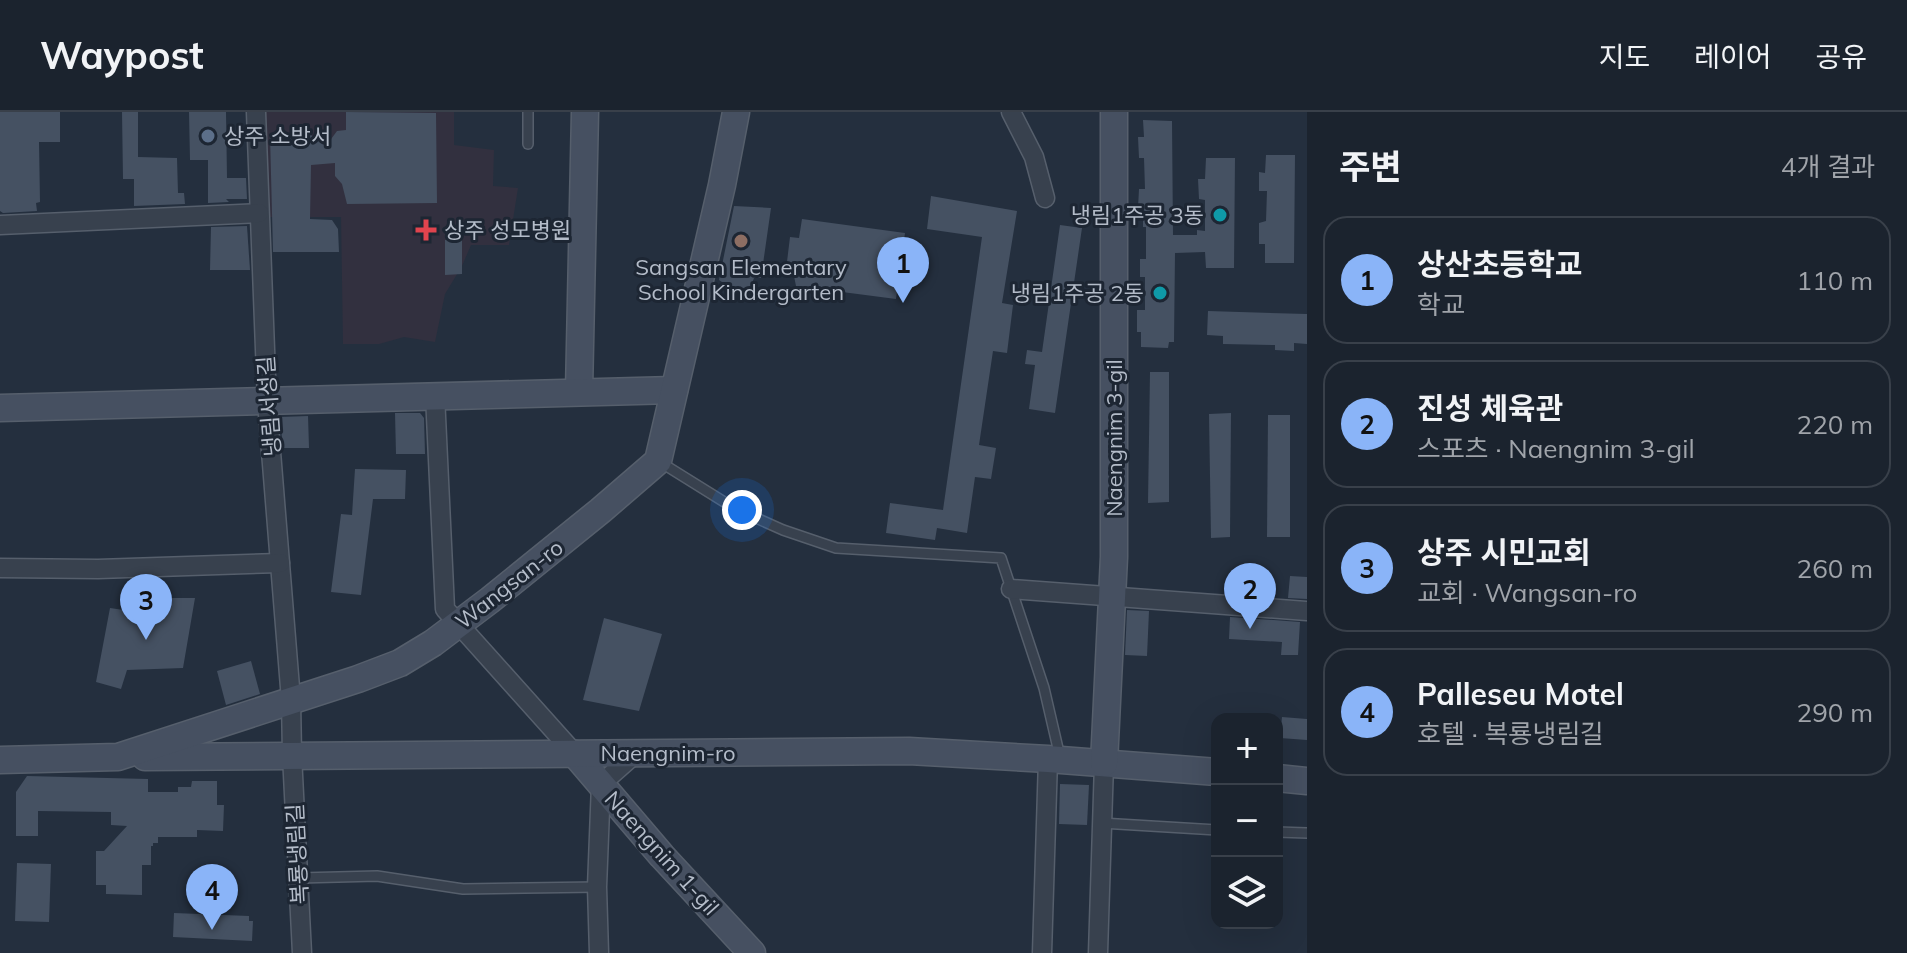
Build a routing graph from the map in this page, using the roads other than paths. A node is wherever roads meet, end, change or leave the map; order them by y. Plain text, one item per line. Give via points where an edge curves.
1 (256, 112) edge
2 (528, 112) edge
3 (585, 112) edge
4 (736, 112) edge
5 (1011, 112) edge
6 (1114, 112) edge
7 (528, 144) dead end
8 (1045, 198) dead end
9 (259, 213) junction
10 (0, 225) edge
11 (674, 390) junction
12 (579, 392) junction
13 (435, 395) junction
14 (267, 402) junction
15 (0, 408) edge
16 (658, 461) junction
17 (280, 563) junction
18 (0, 568) edge
19 (1011, 589) junction
20 (1113, 597) junction
21 (1307, 611) edge
22 (452, 616) junction
23 (291, 700) junction
24 (160, 743) junction
25 (636, 753) junction
26 (575, 754) junction
27 (292, 755) junction
28 (211, 756) junction
29 (118, 757) junction
30 (1055, 759) junction
31 (0, 760) edge
32 (1104, 763) junction
33 (1211, 772) edge
34 (1283, 779) edge
35 (1307, 781) edge
36 (601, 784) junction
37 (1101, 823) junction
38 (1211, 830) edge
39 (1283, 832) edge
40 (1307, 833) edge
41 (299, 878) junction
42 (597, 887) junction
43 (302, 953) edge
44 (599, 953) edge
45 (752, 953) edge
46 (1042, 953) edge
47 (1098, 953) edge

1 - 9 street, 냉림서성길
2 - 7 lane
3 - 12 street
4 - 11 street
5 - 8 street via 1034,157
6 - 20 street, Naengnim 3-gil
9 - 10 street
9 - 14 street, 냉림서성길
11 - 12 street
11 - 16 street
12 - 13 street
13 - 14 street
13 - 22 street
14 - 15 street
14 - 17 street, 냉림서성길
16 - 19 lane via 734,508 836,548 1001,558
16 - 22 street, Wangsan-ro via 589,521
17 - 18 street
17 - 23 street, 냉림서성길
19 - 20 street
19 - 30 lane via 1044,688
20 - 21 street
20 - 32 street, Naengnim 3-gil
22 - 23 street, Wangsan-ro via 433,643 400,663
22 - 26 street, Naengnim 1-gil
23 - 24 street, Wangsan-ro
23 - 27 street, 복룡냉림길
24 - 28 street
24 - 29 street, Wangsan-ro
25 - 26 street, Naengnim-ro
25 - 30 street, Naengnim-ro via 909,751
25 - 36 street
26 - 27 street, Naengnim-ro
26 - 36 street, Naengnim 1-gil
27 - 28 street, Naengnim-ro
27 - 41 street, 복룡냉림길
28 - 29 street, Naengnim-ro
29 - 31 street, Wangsan-ro
30 - 32 street, Naengnim-ro
30 - 46 street
32 - 33 street, Naengnim-ro
32 - 37 street
34 - 35 street
36 - 42 street
36 - 45 street, Naengnim 1-gil
37 - 38 lane
37 - 47 street
39 - 40 lane
41 - 42 lane via 377,876 463,889
41 - 43 street, 복룡냉림길
42 - 44 street

